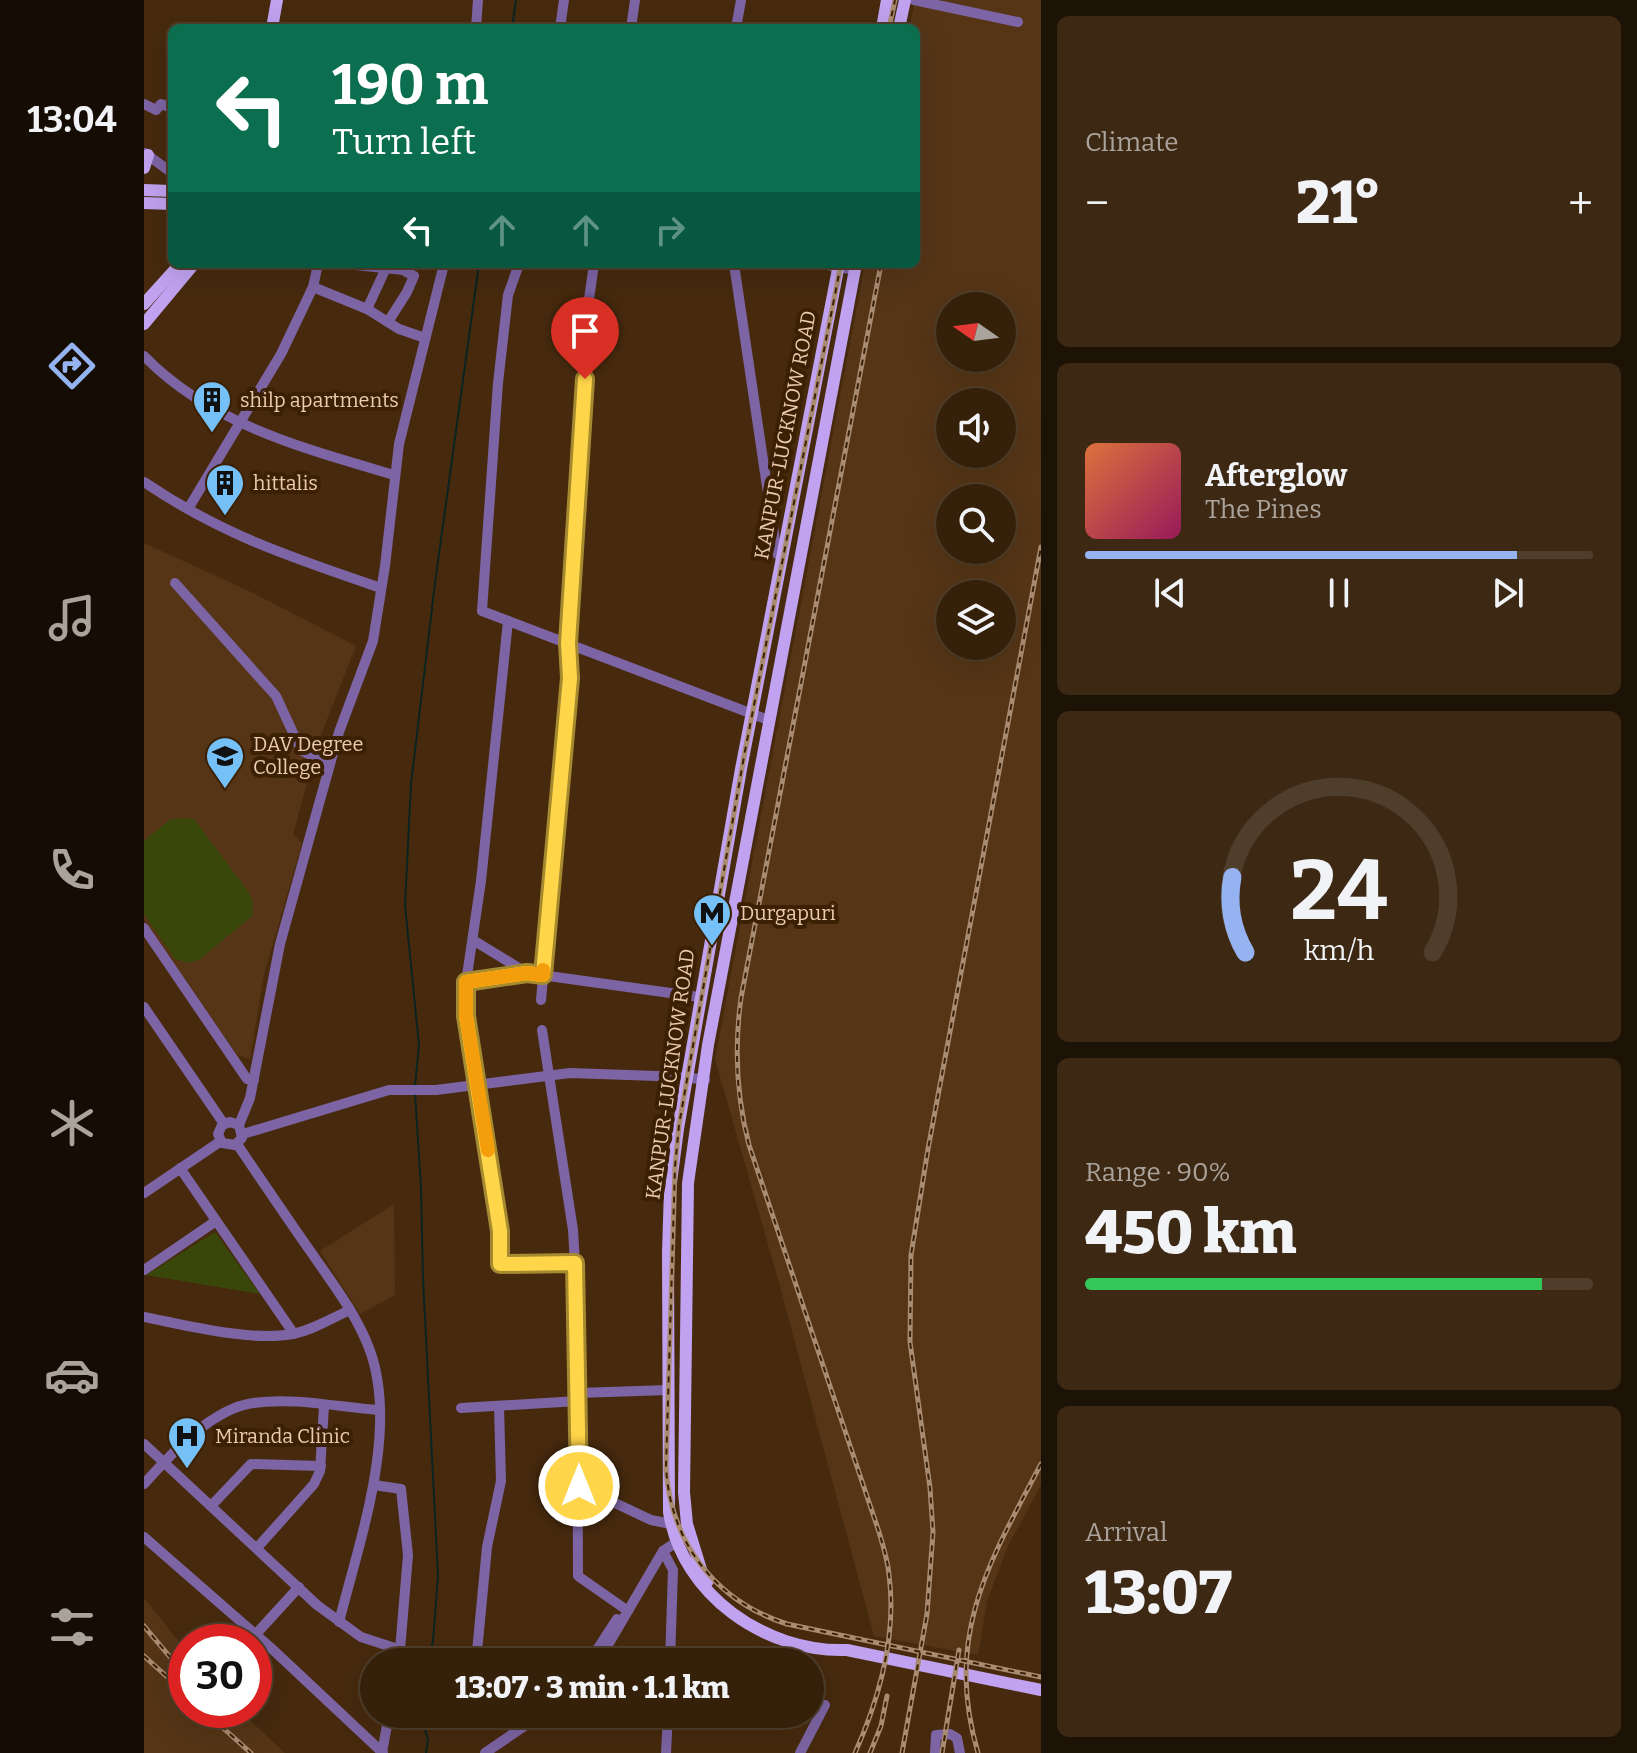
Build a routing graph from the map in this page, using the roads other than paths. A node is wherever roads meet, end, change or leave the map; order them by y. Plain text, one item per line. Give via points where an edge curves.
1 (281, 0) edge
2 (478, 0) edge
3 (564, 0) edge
4 (635, 0) edge
5 (741, 0) edge
6 (887, 0) edge
7 (905, 0) edge
8 (914, 0) edge
9 (1018, 22) dead end
10 (277, 24) edge
11 (476, 24) edge
12 (561, 24) edge
13 (632, 24) edge
14 (737, 24) edge
15 (883, 24) edge
16 (900, 24) edge
17 (144, 104) edge
18 (168, 107) edge
19 (145, 158) edge
20 (168, 171) edge
21 (144, 190) edge
22 (168, 191) edge
23 (144, 203) edge
24 (168, 204) edge
25 (176, 268) edge
26 (188, 268) edge
27 (188, 268) edge
28 (317, 268) edge
29 (386, 268) joint
30 (443, 268) edge
31 (518, 268) edge
32 (593, 268) edge
33 (735, 268) edge
34 (837, 268) edge
35 (856, 268) edge
36 (313, 287) junction
37 (144, 304) edge
38 (367, 309) junction
39 (144, 318) edge
40 (388, 322) junction
41 (144, 324) edge
42 (425, 338) junction
43 (144, 356) edge
44 (814, 389) junction
45 (832, 393) junction
46 (240, 422) junction
47 (394, 475) junction
48 (797, 476) junction
49 (815, 481) junction
50 (144, 482) edge
51 (188, 509) junction
52 (781, 556) junction
53 (175, 583) dead end
54 (381, 588) junction
55 (508, 621) junction
56 (568, 643) junction
57 (752, 713) junction
58 (768, 720) junction
59 (329, 765) junction
60 (144, 928) edge
61 (473, 940) junction
62 (527, 973) junction
63 (543, 975) junction
64 (466, 982) junction
65 (699, 997) junction
66 (541, 1000) dead end
67 (146, 1015) edge
68 (542, 1030) dead end
69 (550, 1074) junction
70 (686, 1077) junction
71 (254, 1080) junction
72 (705, 1080) junction
73 (478, 1084) junction
74 (224, 1124) junction
75 (240, 1134) junction
76 (221, 1141) junction
77 (180, 1168) junction
78 (144, 1193) edge
79 (216, 1221) junction
80 (575, 1263) junction
81 (144, 1270) edge
82 (350, 1310) junction
83 (144, 1317) edge
84 (294, 1334) junction
85 (668, 1390) junction
86 (578, 1397) junction
87 (324, 1406) junction
88 (499, 1406) junction
89 (461, 1408) dead end
90 (378, 1410) junction
91 (144, 1444) edge
92 (163, 1463) junction
93 (321, 1466) junction
94 (144, 1484) edge
95 (374, 1485) junction
96 (579, 1486) junction
97 (211, 1506) junction
98 (671, 1524) junction
99 (690, 1533) junction
100 (144, 1537) edge
101 (677, 1542) junction
102 (257, 1548) junction
103 (663, 1551) junction
104 (299, 1587) junction
105 (626, 1610) junction
106 (339, 1622) junction
107 (244, 1624) edge
108 (265, 1624) edge
109 (384, 1648) edge
110 (401, 1648) edge
111 (477, 1648) edge
112 (599, 1648) edge
113 (606, 1648) edge
114 (670, 1648) edge
115 (272, 1649) edge
116 (847, 1650) junction
117 (992, 1678) junction
118 (1041, 1683) edge
119 (1041, 1690) edge
120 (825, 1705) dead end
121 (386, 1728) edge
122 (522, 1728) edge
123 (667, 1728) edge
124 (382, 1753) edge
125 (485, 1753) edge
126 (666, 1753) edge
127 (800, 1753) edge
128 (935, 1753) edge
129 (960, 1753) edge

1 - 10 main road
2 - 11 street
3 - 12 street
4 - 13 street
5 - 14 street
6 - 15 main road
7 - 16 main road
8 - 9 street
17 - 18 street via 156,110 161,104
19 - 20 street
21 - 22 main road
23 - 24 main road
25 - 37 main road
26 - 39 main road
27 - 41 main road
28 - 36 street
29 - 38 street
29 - 40 street via 414,276
30 - 42 street
31 - 55 street via 508,295 498,383 482,611
32 - 56 street
33 - 52 street
34 - 44 main road, KANPUR-LUCKNOW ROAD
35 - 45 main road, KANPUR-LUCKNOW ROAD
36 - 38 street
36 - 46 street
38 - 40 street
40 - 42 street
42 - 47 street
43 - 46 street via 177,384
44 - 45 main road
44 - 48 main road, KANPUR-LUCKNOW ROAD
45 - 49 main road, KANPUR-LUCKNOW ROAD
46 - 47 street
46 - 51 street
47 - 54 street
48 - 49 main road
48 - 52 main road, KANPUR-LUCKNOW ROAD
49 - 58 main road, KANPUR-LUCKNOW ROAD
50 - 51 street
51 - 54 street via 271,551
52 - 57 main road, KANPUR-LUCKNOW ROAD
53 - 59 street via 276,696 301,750
54 - 59 street via 373,641
55 - 56 street
55 - 61 street
56 - 57 street
56 - 63 street via 570,678
57 - 58 street
57 - 65 main road, KANPUR-LUCKNOW ROAD
58 - 72 main road, KANPUR-LUCKNOW ROAD
59 - 71 street via 280,944
60 - 71 street via 247,1079
61 - 62 street
61 - 64 street
62 - 63 street
62 - 64 street
63 - 65 street
63 - 66 street
64 - 73 street
65 - 70 main road, KANPUR-LUCKNOW ROAD
67 - 74 street
68 - 69 street
69 - 70 street
69 - 73 street
69 - 80 street
70 - 72 street
70 - 85 main road, KANPUR-LUCKNOW ROAD via 670,1190
71 - 75 street
72 - 99 main road, KANPUR-LUCKNOW ROAD via 688,1183 684,1492
73 - 75 street via 389,1090
73 - 80 street via 500,1231 500,1264
74 - 75 street via 230,1122
74 - 76 street via 218,1134
75 - 76 street via 231,1146
75 - 82 street
76 - 77 street
77 - 78 street
77 - 79 street
79 - 81 street
79 - 84 street
80 - 86 street
82 - 84 street
82 - 90 street via 369,1349
83 - 84 street via 232,1333
85 - 86 street
85 - 98 main road, KANPUR-LUCKNOW ROAD
86 - 88 street
86 - 96 street
87 - 90 street
87 - 92 street via 251,1403 205,1426
87 - 93 street
88 - 89 street
88 - 111 street via 501,1481 487,1547
90 - 95 street
91 - 92 street
92 - 94 street
92 - 97 street
93 - 97 street via 251,1464
93 - 102 street via 314,1484
95 - 106 street
95 - 110 street via 401,1489 408,1555
96 - 98 street
96 - 105 street via 578,1576
97 - 102 street
98 - 101 main road, KANPUR-LUCKNOW ROAD
99 - 101 street
99 - 116 main road, KANPUR-LUCKNOW ROAD via 703,1576 754,1620
100 - 107 street
101 - 103 street
101 - 116 main road, KANPUR-LUCKNOW ROAD via 709,1592 750,1626 787,1642
102 - 104 street
103 - 105 street
103 - 114 street via 673,1570
104 - 106 street
104 - 108 street
105 - 112 street
105 - 113 street
106 - 109 street
115 - 124 street
116 - 117 main road, KANPUR-LUCKNOW ROAD
117 - 118 main road
117 - 119 main road
120 - 127 street
121 - 124 street
122 - 125 street
123 - 126 street
128 - 129 street via 936,1735 950,1734 957,1738

